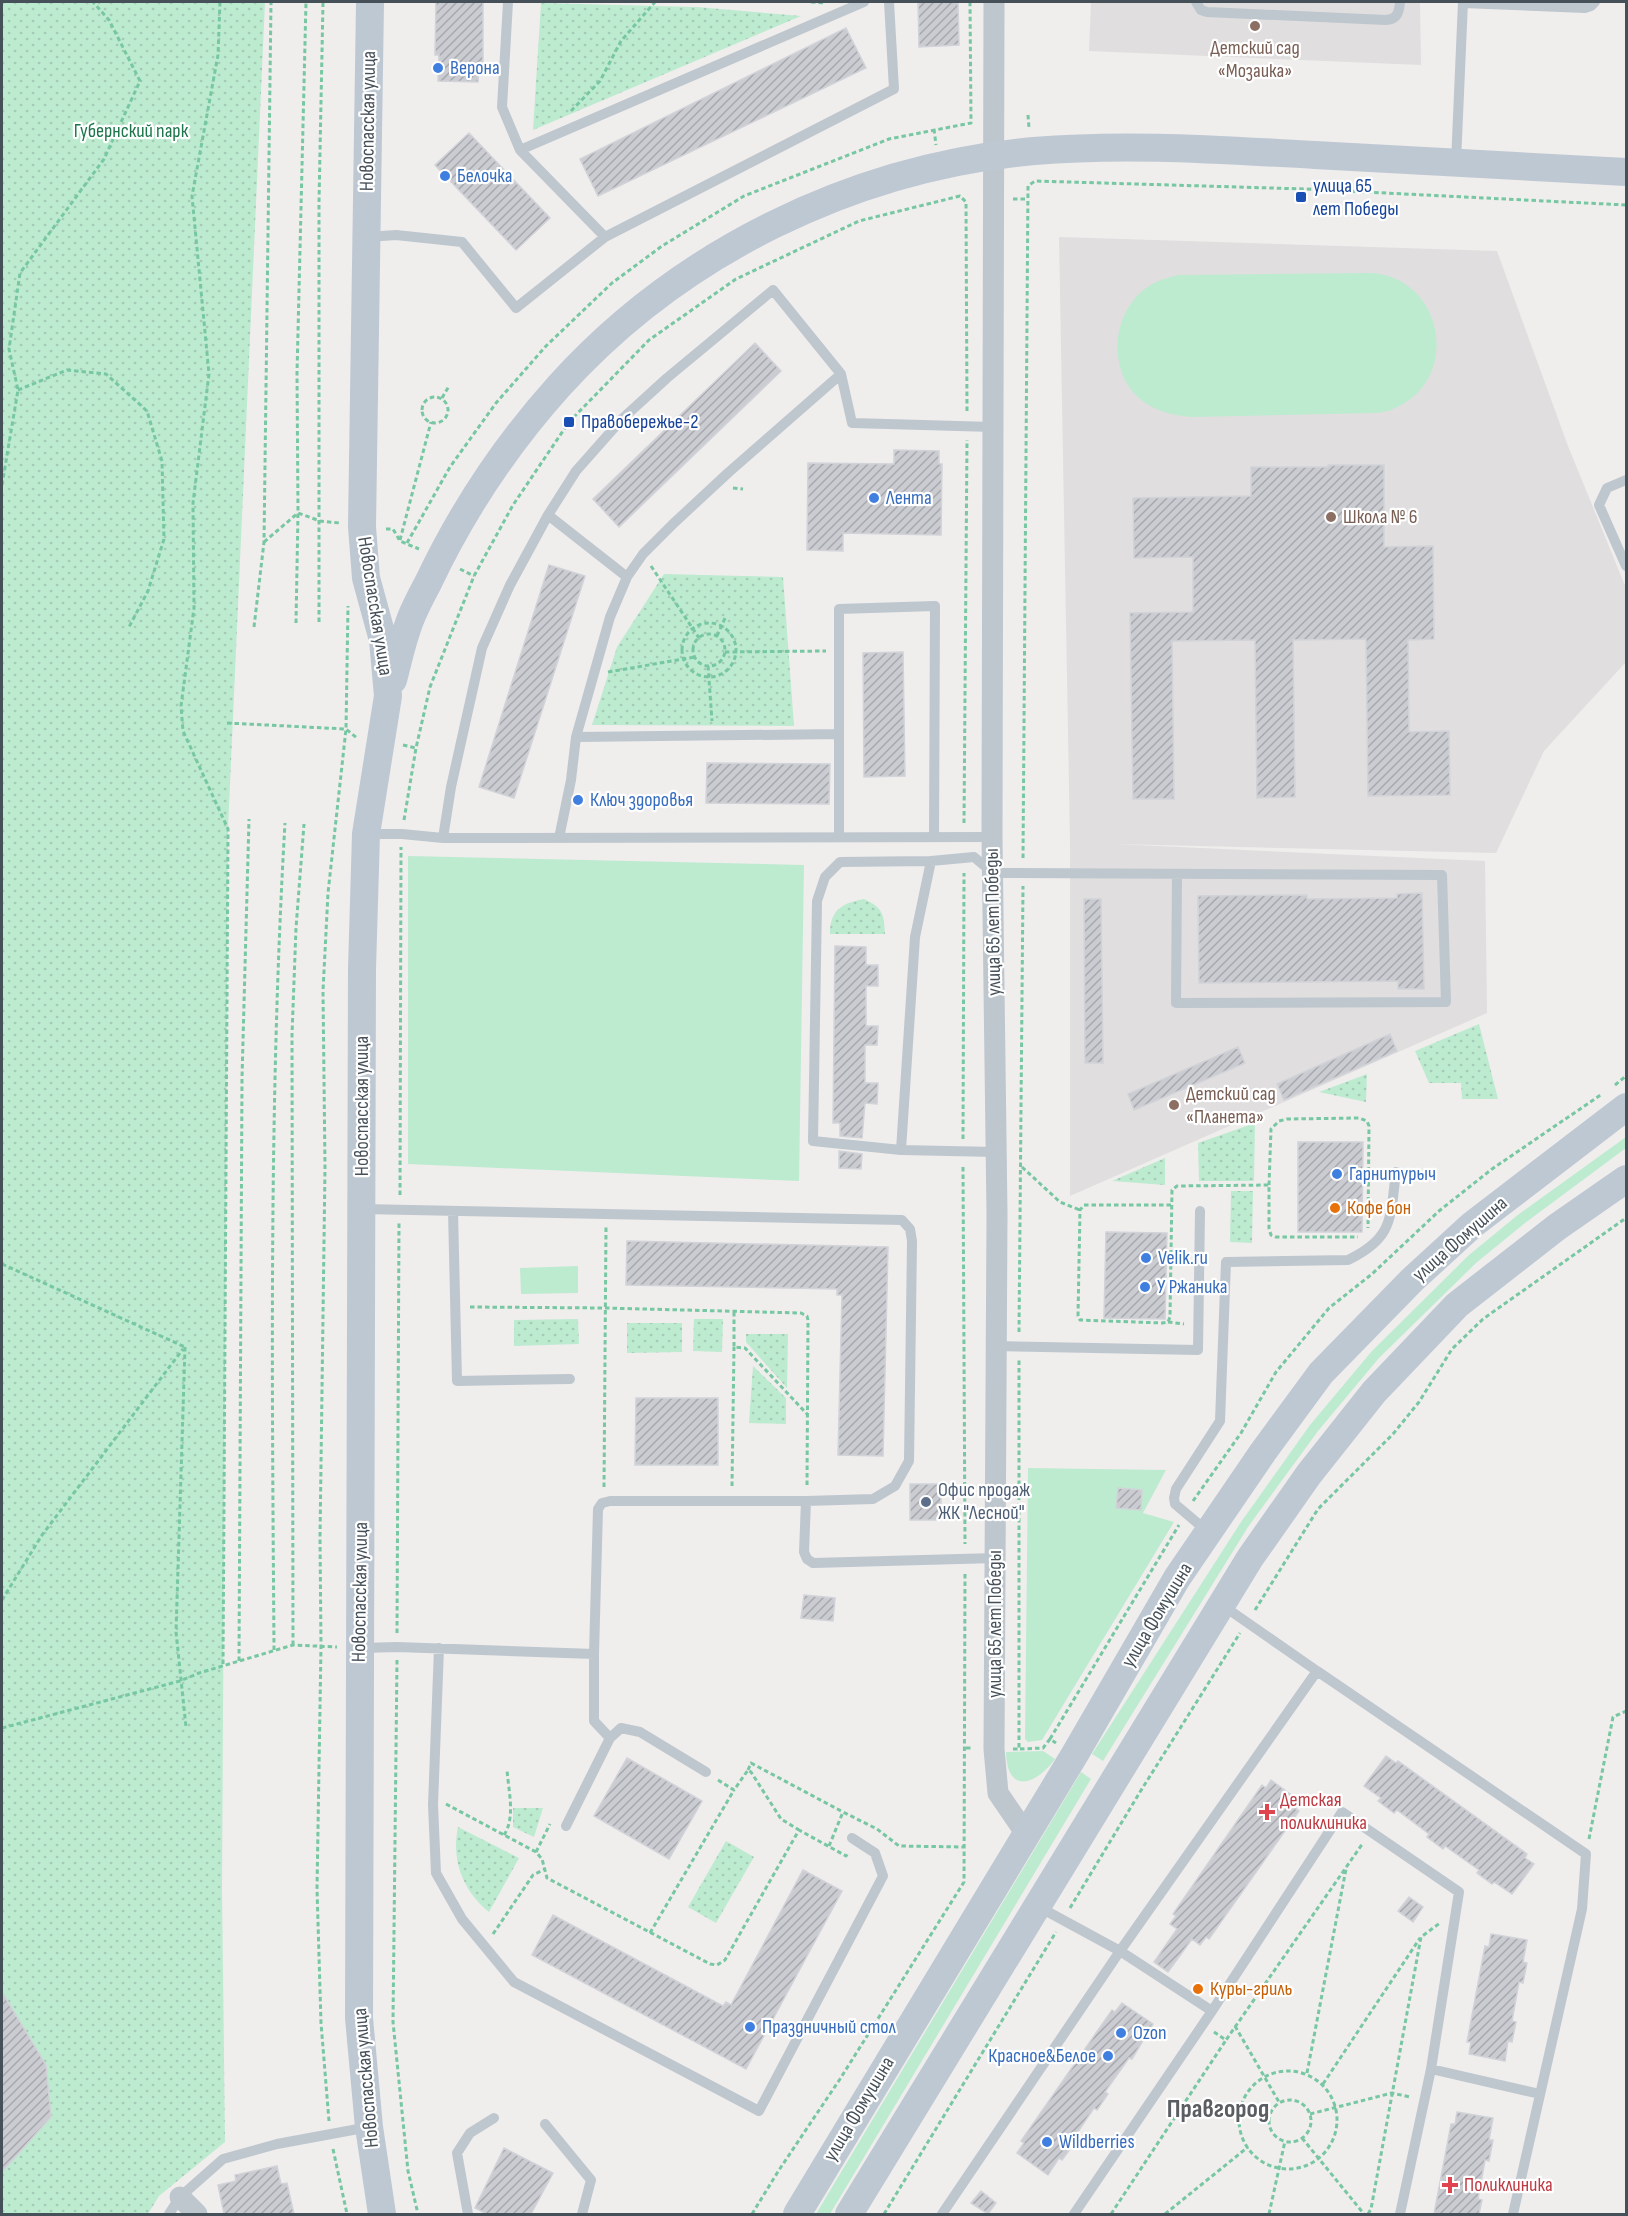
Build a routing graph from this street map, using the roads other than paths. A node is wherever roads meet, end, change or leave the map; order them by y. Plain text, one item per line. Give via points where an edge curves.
1 (370, 2) edge
2 (508, 2) edge
3 (864, 2) edge
4 (889, 2) edge
5 (994, 2) edge
6 (1196, 2) edge
7 (1400, 2) edge
8 (1463, 2) edge
9 (1594, 2) edge
10 (520, 150) junction
11 (993, 156) junction
12 (1456, 163) junction
13 (1626, 172) edge
14 (367, 237) junction
15 (604, 237) junction
16 (841, 374) junction
17 (993, 427) junction
18 (1626, 480) edge
19 (548, 515) junction
20 (1626, 566) edge
21 (627, 577) junction
22 (388, 696) junction
23 (839, 734) junction
24 (576, 737) junction
25 (366, 834) junction
26 (839, 836) junction
27 (934, 837) junction
28 (992, 837) junction
29 (443, 838) junction
30 (559, 838) junction
31 (931, 861) junction
32 (993, 873) junction
33 (1177, 874) junction
34 (1626, 1107) edge
35 (901, 1150) junction
36 (996, 1152) junction
37 (1396, 1172) dead end
38 (1626, 1179) edge
39 (362, 1209) junction
40 (462, 1211) junction
41 (1200, 1211) dead end
42 (994, 1346) junction
43 (570, 1379) dead end
44 (806, 1501) junction
45 (1208, 1532) junction
46 (996, 1558) junction
47 (1222, 1605) junction
48 (360, 1648) junction
49 (439, 1648) junction
50 (594, 1654) junction
51 (1317, 1671) junction
52 (610, 1738) junction
53 (706, 1772) road end
54 (566, 1826) road end
55 (1026, 1834) junction
56 (854, 1840) road end
57 (1038, 1906) junction
58 (1120, 1951) junction
59 (1212, 2012) junction
60 (1431, 2069) junction
61 (1540, 2094) junction
62 (494, 2118) dead end
63 (545, 2124) dead end
64 (369, 2127) junction
65 (175, 2206) edge
66 (197, 2214) edge
67 (382, 2214) edge
68 (468, 2214) edge
69 (583, 2214) edge
70 (796, 2214) edge
71 (849, 2214) edge
72 (942, 2214) edge
73 (1074, 2214) edge
74 (1400, 2214) edge
75 (1513, 2214) edge

1 - 14 street, Новоспасская улица
2 - 10 lane via 502,107
3 - 10 lane
4 - 15 lane via 894,89
5 - 11 street, улица 65 лет Победы
6 - 7 lane via 1207,12 1386,20 1397,15
8 - 9 lane via 1585,8
8 - 12 lane
10 - 15 lane
11 - 12 street via 1136,147
11 - 17 street, улица 65 лет Победы
11 - 22 street via 893,177 792,216 674,283 626,320 574,369 527,423 480,487 409,622
12 - 13 street
14 - 15 lane via 462,242 516,308
14 - 22 street, Новоспасская улица via 362,527 366,578 383,640
16 - 17 lane via 852,423
16 - 19 lane via 773,290 622,419 576,471
16 - 21 lane via 729,472 644,554
17 - 28 street, улица 65 лет Победы
18 - 20 lane via 1607,488 1599,506
19 - 21 lane
19 - 29 lane via 482,648
21 - 24 lane via 610,617
22 - 25 street, Новоспасская улица
23 - 24 lane
23 - 26 lane
23 - 27 lane via 840,609 935,606
24 - 30 lane
25 - 29 lane
25 - 39 street, Новоспасская улица
26 - 27 lane
26 - 30 lane
27 - 28 lane
28 - 32 street, улица 65 лет Победы
29 - 30 lane
31 - 32 lane via 975,857
31 - 35 lane via 915,937
31 - 35 lane via 840,861 825,877 817,901 813,1142
32 - 33 lane
32 - 36 street, улица 65 лет Победы
33 - 33 lane via 1442,874 1446,1002 1176,1003
34 - 45 street, улица Фомушина via 1472,1225 1412,1280 1321,1373
35 - 36 lane
36 - 42 street, улица 65 лет Победы
37 - 45 lane via 1390,1222 1380,1239 1365,1252 1348,1260 1226,1262 1220,1421 1174,1498 1175,1504
38 - 47 street via 1457,1305 1374,1392 1250,1558
39 - 40 lane
39 - 48 street, Новоспасская улица
40 - 43 lane via 453,1211 457,1381
40 - 44 lane via 902,1220 910,1229 912,1241 909,1461 895,1486 873,1499
41 - 42 lane via 1198,1350
42 - 46 street, улица 65 лет Победы
44 - 46 lane via 804,1552 813,1563
44 - 50 lane via 602,1503 597,1509
45 - 55 street, улица Фомушина
46 - 55 street, улица 65 лет Победы via 994,1749 998,1793
47 - 51 lane
47 - 57 street
48 - 49 lane
48 - 64 street, Новоспасская улица via 359,2018
49 - 50 lane
49 - 56 lane via 436,1873 462,1919 514,1982 759,2111 883,1876 875,1852
50 - 52 lane via 594,1721
51 - 58 lane
51 - 61 lane via 1586,1854 1582,1909
52 - 53 lane via 621,1728 640,1732
52 - 54 lane
55 - 70 street, улица Фомушина
57 - 58 lane
57 - 71 street
58 - 59 lane
58 - 72 lane
59 - 60 lane via 1342,1812 1459,1892
59 - 73 lane
60 - 61 lane
60 - 74 lane
61 - 75 lane
62 - 68 lane via 470,2133 457,2153
63 - 69 lane via 591,2180
64 - 65 lane via 277,2144 223,2159
64 - 67 street, Новоспасская улица
65 - 66 street

